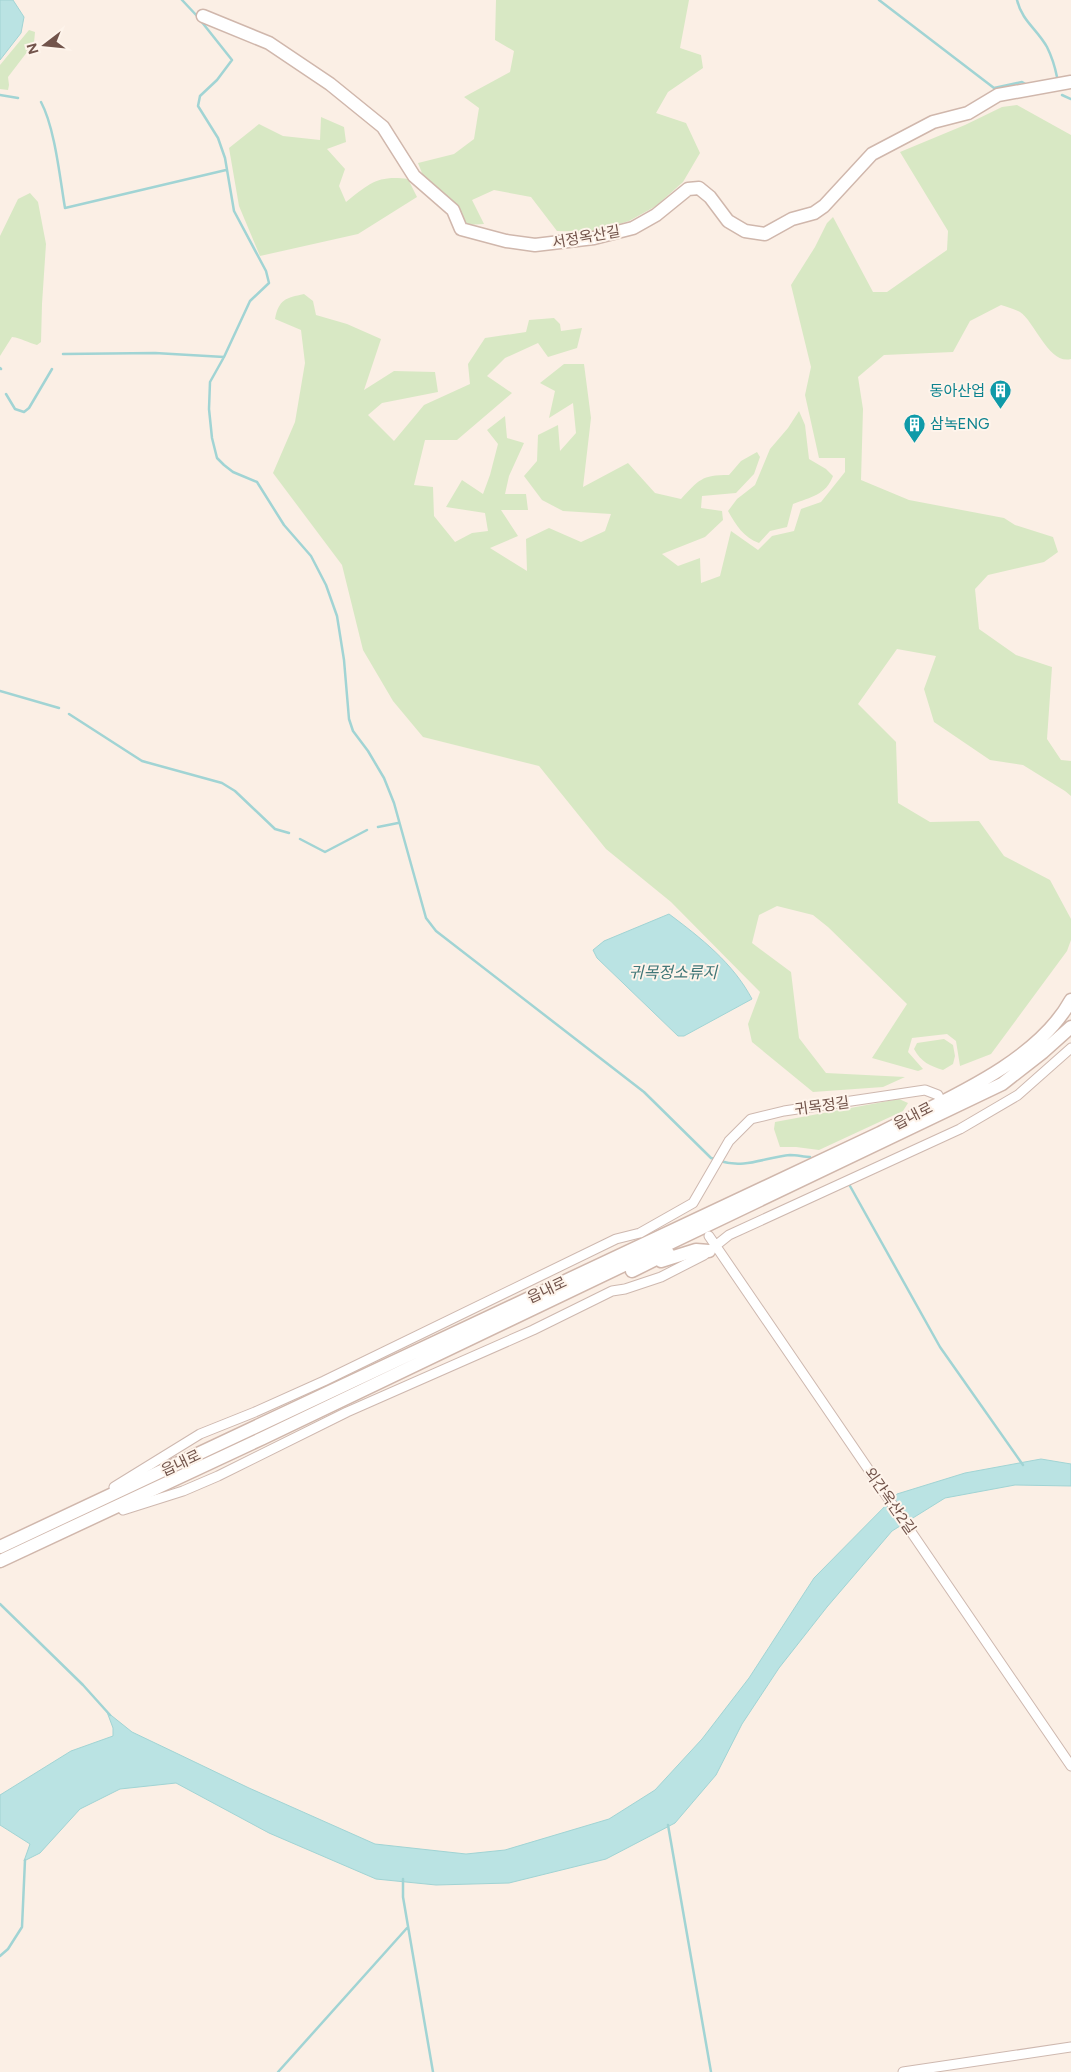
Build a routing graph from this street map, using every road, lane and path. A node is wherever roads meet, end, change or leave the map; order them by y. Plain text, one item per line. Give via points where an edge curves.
1 (203, 16) dead end
2 (1071, 82) edge
3 (1071, 1000) edge
4 (1071, 1028) edge
5 (1071, 1048) edge
6 (943, 1106) junction
7 (708, 1231) junction
8 (712, 1248) junction
9 (651, 1263) junction
10 (600, 1277) junction
11 (81, 1523) junction
12 (35, 1530) junction
13 (0, 1542) edge
14 (0, 1547) edge
15 (0, 1561) edge
16 (1071, 1766) edge
17 (1071, 2047) edge
18 (903, 2072) edge

1 - 2 street, 서정옥산길 via 269,43 330,84 383,127 414,176 453,210 461,229 534,245 594,238 633,228 656,215 688,189 699,188 728,221 745,231 765,234 792,219 814,213 872,154 933,122 968,113 998,95
3 - 6 street, 읍내로 via 1035,1043
4 - 6 street, 읍내로 via 1002,1084
5 - 8 street via 1018,1095 960,1129 729,1235
6 - 7 street, 읍내로
6 - 12 street, 읍내로
6 - 12 street, 귀목정길 via 933,1092 925,1090 751,1119 728,1141 695,1207 640,1233 616,1239 324,1381 200,1434 124,1482 67,1509
7 - 8 street, 외간옥산2길
7 - 9 street
7 - 10 street, 읍내로
8 - 9 street
8 - 11 street via 661,1277 612,1290 533,1330 332,1419 218,1476 183,1491 129,1507 93,1524
8 - 16 street, 외간옥산2길
9 - 10 street via 615,1276
10 - 11 street, 읍내로
11 - 15 street, 읍내로
12 - 13 street
12 - 14 street, 읍내로
17 - 18 street

